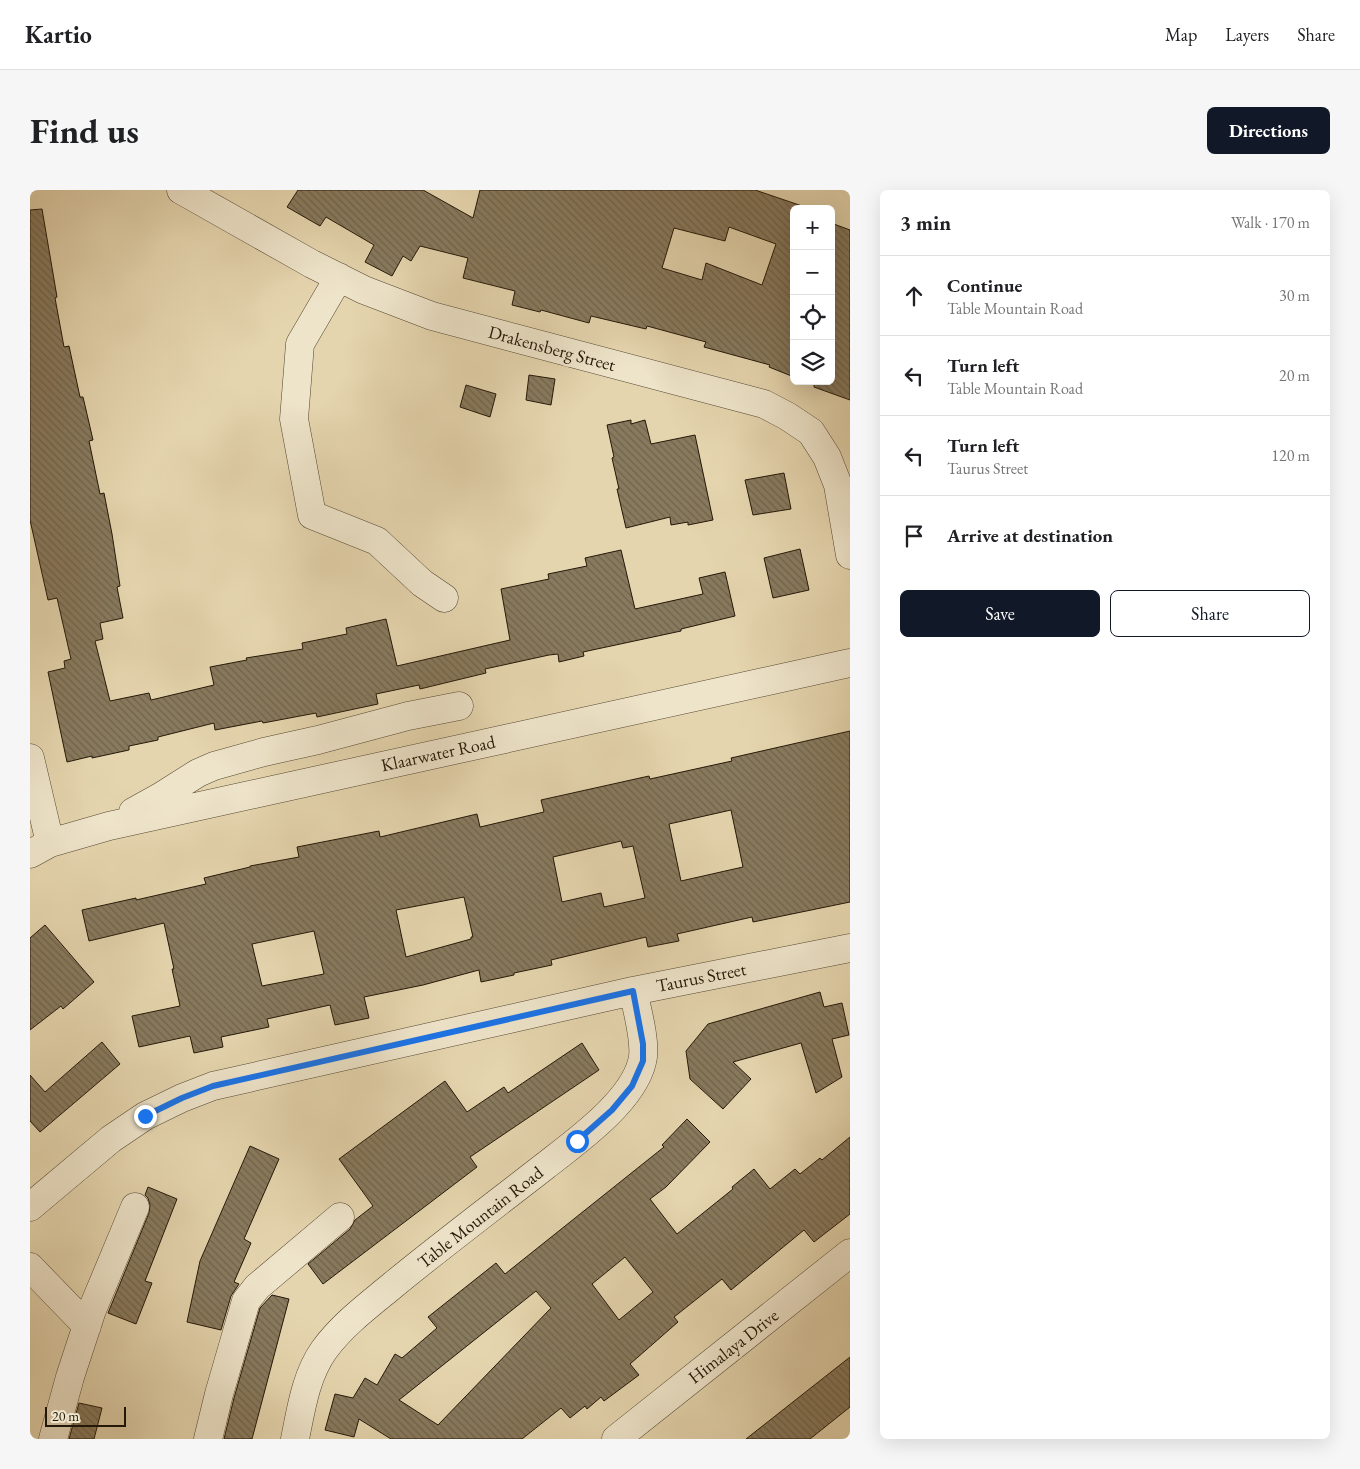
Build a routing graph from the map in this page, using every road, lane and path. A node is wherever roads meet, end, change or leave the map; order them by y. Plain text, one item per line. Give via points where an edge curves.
1 (181, 190) edge
2 (339, 277) junction
3 (850, 556) edge
4 (444, 598) dead end
5 (850, 663) edge
6 (459, 706) dead end
7 (30, 758) edge
8 (109, 826) junction
9 (40, 849) edge
10 (850, 948) edge
11 (633, 991) junction
12 (30, 1207) edge
13 (134, 1207) dead end
14 (340, 1218) dead end
15 (850, 1253) edge
16 (30, 1267) edge
17 (87, 1326) junction
18 (53, 1439) edge
19 (208, 1439) edge
20 (295, 1439) edge
21 (616, 1439) edge

1 - 2 street, Drakensberg Street
2 - 3 street, Drakensberg Street via 432,316 764,404 787,416 811,432 827,457 838,485
2 - 4 street via 300,344 294,419 312,514 377,541 422,583
5 - 8 street, Klaarwater Road
6 - 8 street via 214,766
7 - 9 street
8 - 9 street, Klaarwater Road
10 - 11 street, Taurus Street
11 - 12 street, Taurus Street via 213,1086 145,1116 111,1139
11 - 20 street, Table Mountain Road via 643,1061 632,1086 612,1110 577,1141 411,1270 339,1332 312,1372
13 - 17 street
14 - 19 street via 257,1287 246,1302
15 - 21 street, Himalaya Drive
16 - 17 street
17 - 18 street

